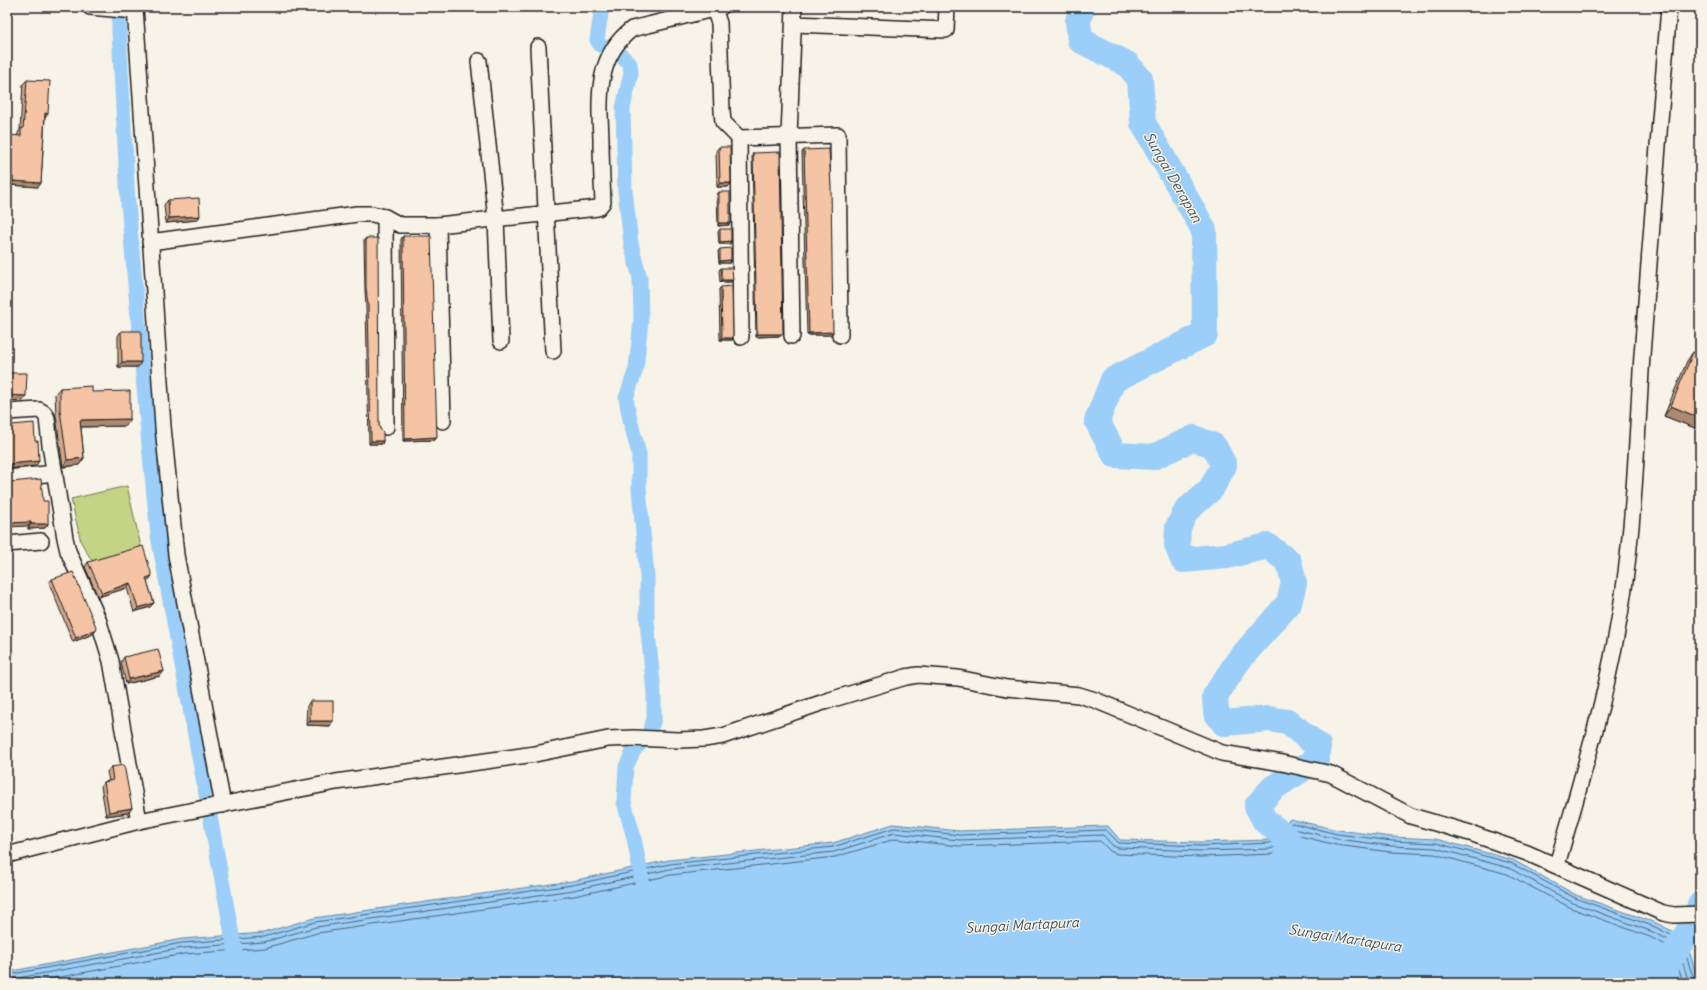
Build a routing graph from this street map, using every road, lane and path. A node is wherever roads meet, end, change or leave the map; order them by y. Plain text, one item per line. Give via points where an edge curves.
1 (90, 7) edge
2 (94, 7) edge
3 (794, 7) edge
4 (947, 7) edge
5 (1669, 7) edge
6 (718, 8) edge
7 (132, 10) edge
8 (794, 24) junction
9 (538, 47) dead end
10 (479, 61) dead end
11 (789, 137) junction
12 (739, 138) junction
13 (547, 213) junction
14 (385, 217) junction
15 (496, 219) junction
16 (438, 225) junction
17 (150, 242) junction
18 (840, 335) dead end
19 (792, 336) dead end
20 (741, 337) dead end
21 (501, 341) dead end
22 (553, 351) dead end
23 (7, 412) edge
24 (443, 421) dead end
25 (386, 427) dead end
26 (55, 473) junction
27 (7, 478) edge
28 (41, 540) dead end
29 (7, 544) edge
30 (212, 807) junction
31 (139, 821) junction
32 (7, 855) edge
33 (1557, 865) junction
34 (1700, 914) edge

1 - 2 street
2 - 7 street
3 - 8 street
4 - 8 street via 946,30
5 - 33 street via 1642,354 1633,512 1625,584 1605,688
6 - 12 street via 722,111 724,122
6 - 13 street via 632,29 625,34 608,60 599,96 603,202 598,208
7 - 17 street
8 - 11 street
9 - 13 street
10 - 15 street
11 - 12 street
11 - 18 street via 838,135
11 - 19 street
12 - 20 street
13 - 15 street
13 - 22 street
14 - 16 street via 400,225
14 - 17 street via 357,214
14 - 25 street
15 - 16 street
15 - 21 street
16 - 24 street
17 - 30 street via 163,427 176,555
23 - 26 street via 39,410 44,413 47,418
26 - 27 street
26 - 31 street via 68,551 98,619 111,660
28 - 29 street
30 - 31 street
30 - 33 street via 336,782 535,754 608,740 678,740 723,736 906,677 932,675 1007,688 1079,695 1110,705 1222,753 1331,774 1411,816 1501,844
31 - 32 street
33 - 34 street via 1663,913

